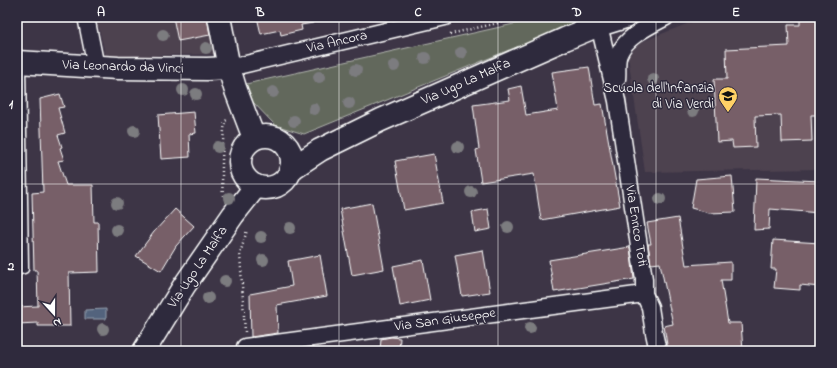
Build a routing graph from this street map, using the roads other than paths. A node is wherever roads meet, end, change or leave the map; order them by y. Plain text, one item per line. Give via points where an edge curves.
1 (86, 17) edge
2 (219, 17) edge
3 (445, 17) edge
4 (625, 17) edge
5 (666, 17) edge
6 (598, 25) junction
7 (19, 63) edge
8 (96, 67) junction
9 (229, 68) junction
10 (617, 101) junction
11 (254, 138) junction
12 (335, 142) junction
13 (286, 145) junction
14 (20, 164) edge
15 (291, 169) junction
16 (256, 186) junction
17 (17, 271) edge
18 (644, 294) junction
19 (246, 349) edge
20 (144, 351) edge
21 (658, 351) edge

1 - 8 street
2 - 9 street
3 - 9 street, Via Ancora
4 - 6 street, Via Ugo La Malfa
5 - 10 street, Via Enrico Toti via 632,38 621,50 618,60
6 - 10 street, Via Enrico Toti
6 - 12 street, Via Ugo La Malfa
7 - 8 street, Via Leonardo da Vinci
7 - 14 lane
8 - 9 street, Via Leonardo da Vinci
9 - 11 street via 234,116
10 - 18 street, Via Enrico Toti via 644,279
11 - 13 street via 271,136
11 - 16 street via 242,150 240,167 248,181
12 - 13 street, Via Ugo La Malfa
12 - 15 street, Via Ugo La Malfa
13 - 15 street via 292,160
14 - 17 lane via 24,269
15 - 16 street, Via Ugo La Malfa via 288,177 273,187
16 - 20 street, Via Ugo La Malfa via 184,286
18 - 19 street, Via San Giuseppe
18 - 21 street, Via Enrico Toti via 650,307

